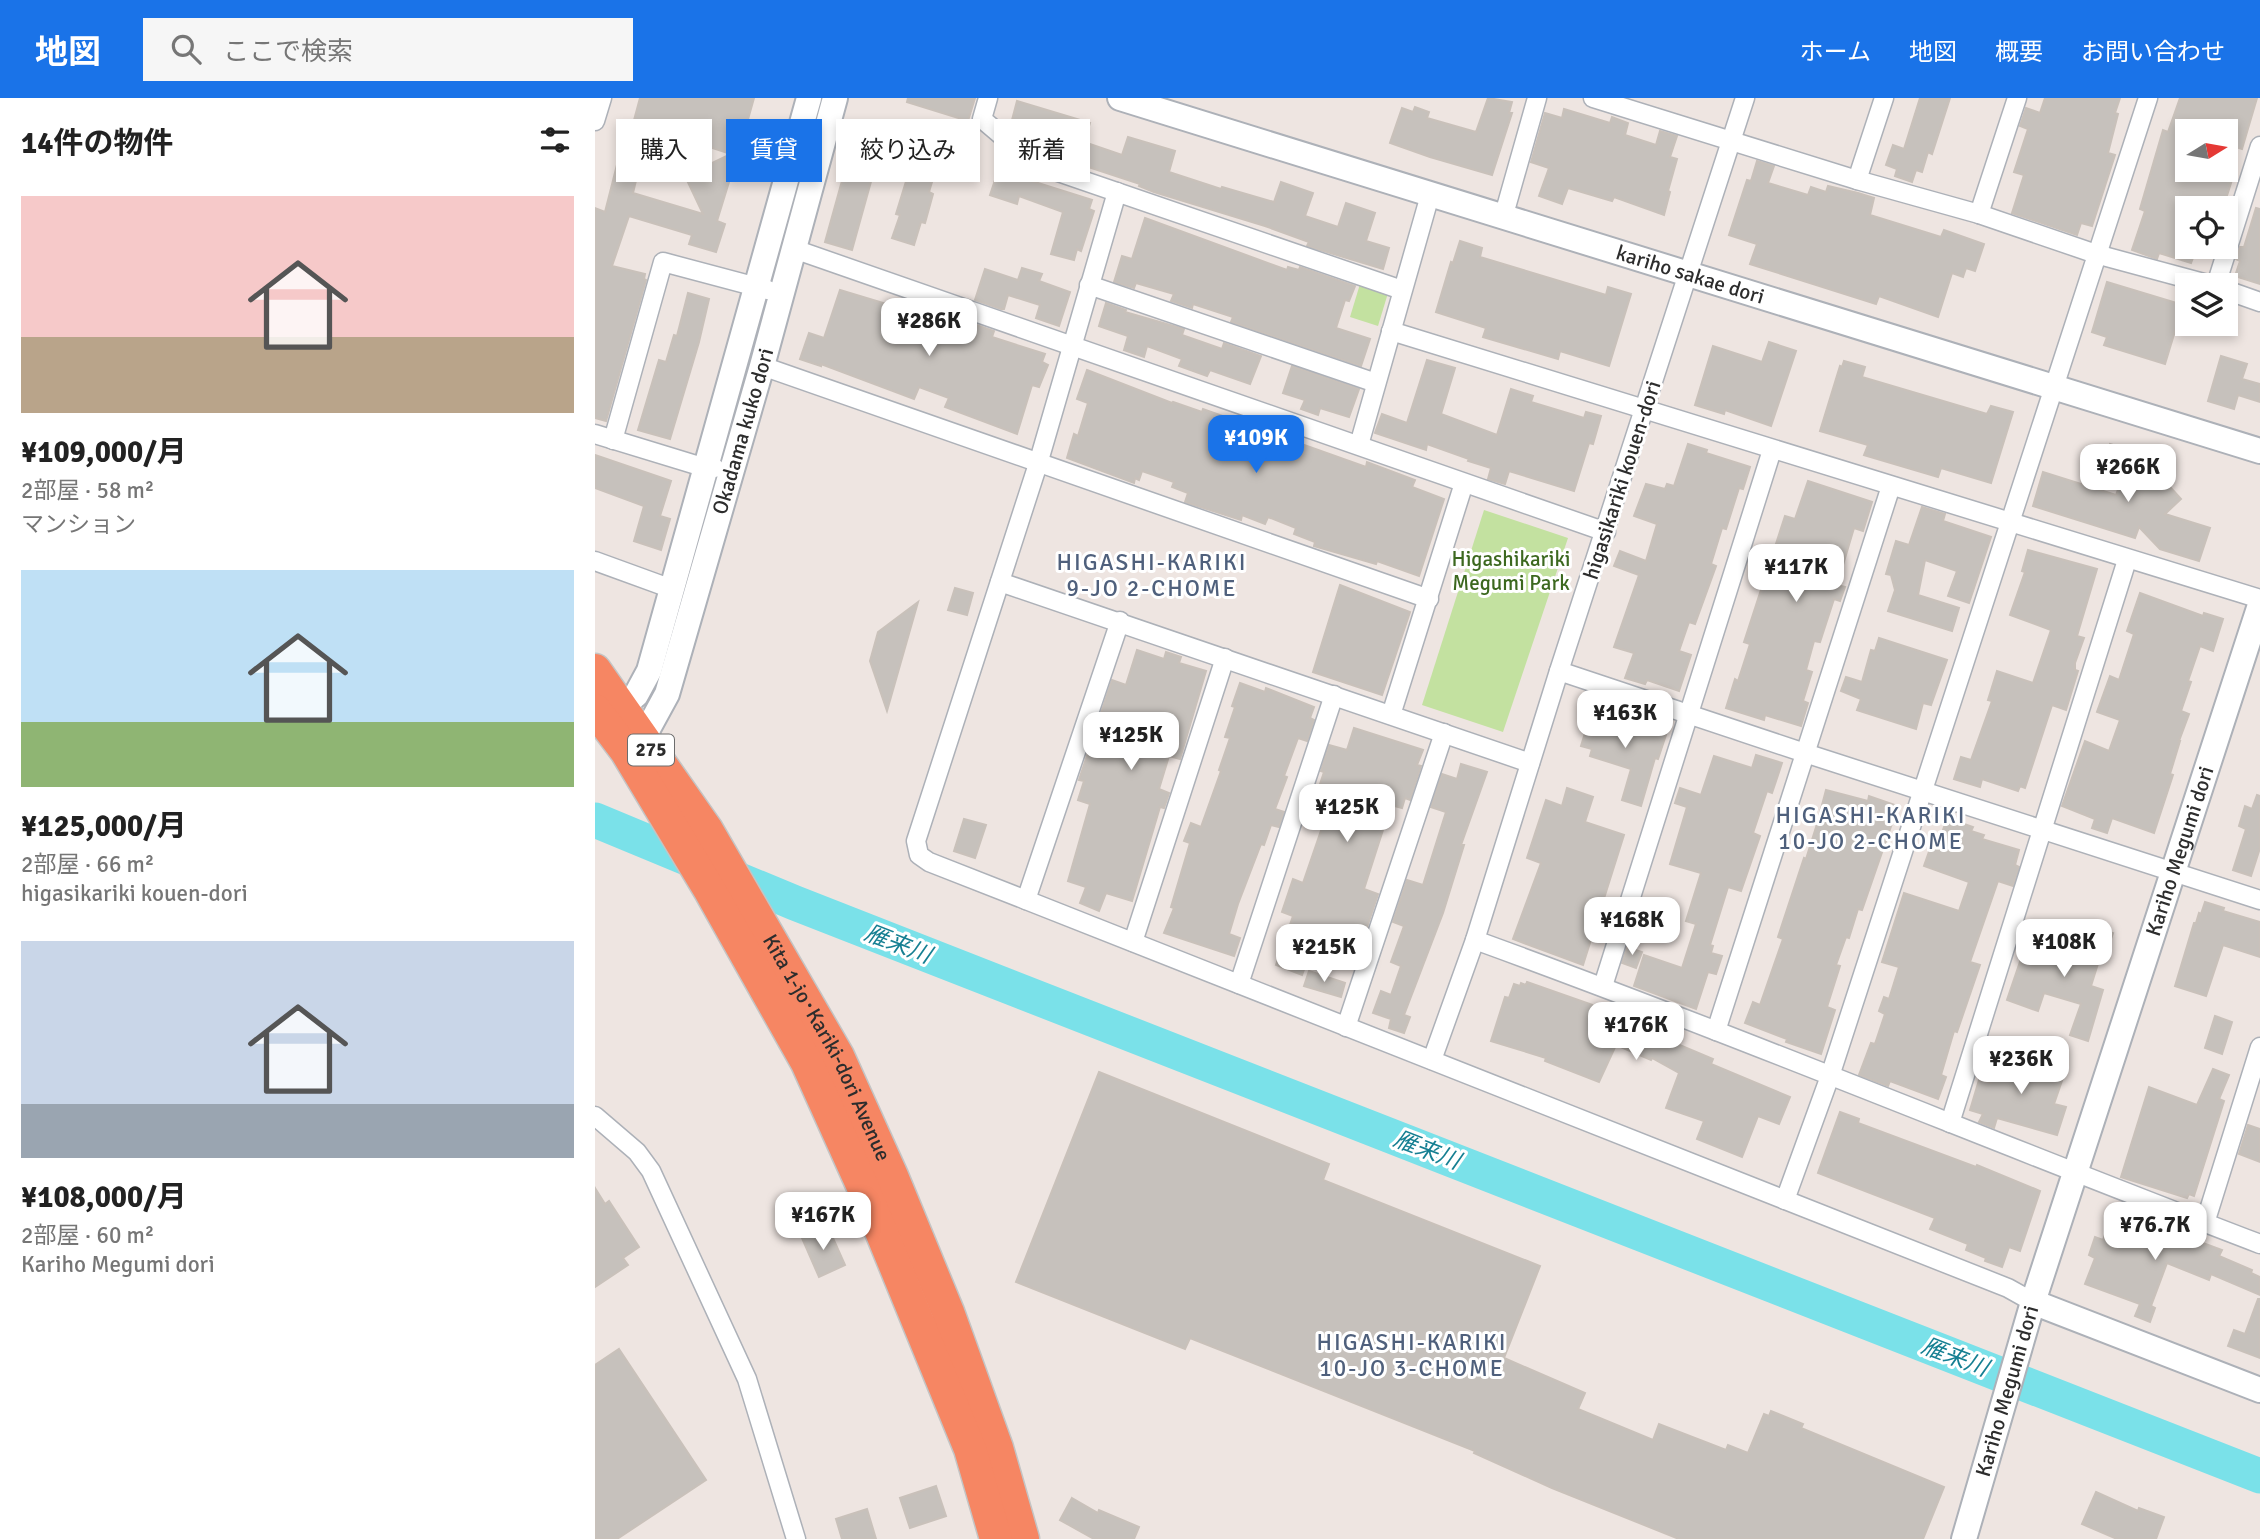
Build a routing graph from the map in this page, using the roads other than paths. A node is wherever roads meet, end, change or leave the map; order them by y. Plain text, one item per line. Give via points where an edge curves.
1 (602, 98) edge
2 (809, 98) edge
3 (835, 98) edge
4 (988, 98) edge
5 (1120, 98) edge
6 (1537, 98) edge
7 (1593, 98) edge
8 (1745, 98) edge
9 (1884, 98) edge
10 (2017, 98) edge
11 (2148, 98) edge
12 (1642, 105) edge
13 (595, 121) edge
14 (1731, 141) junction
15 (2260, 146) edge
16 (1857, 180) junction
17 (1117, 192) junction
18 (1430, 195) junction
19 (1979, 214) junction
20 (1503, 218) junction
21 (794, 249) junction
22 (2096, 254) junction
23 (2217, 273) edge
24 (1689, 274) junction
25 (2175, 275) edge
26 (1090, 285) junction
27 (757, 287) junction
28 (1402, 290) junction
29 (781, 294) junction
30 (2238, 294) edge
31 (2260, 302) edge
32 (1391, 331) junction
33 (1072, 348) junction
34 (762, 366) junction
35 (1376, 383) junction
36 (2054, 389) junction
37 (1644, 410) junction
38 (595, 434) edge
39 (614, 440) junction
40 (1359, 445) junction
41 (1772, 450) junction
42 (2260, 451) edge
43 (1038, 464) junction
44 (706, 468) junction
45 (732, 470) junction
46 (1464, 483) junction
47 (1891, 486) junction
48 (2010, 523) junction
49 (1605, 532) junction
50 (2127, 560) junction
51 (595, 562) edge
52 (1000, 582) junction
53 (672, 589) junction
54 (1429, 598) junction
55 (2260, 602) edge
56 (1120, 621) junction
57 (1225, 658) junction
58 (595, 670) edge
59 (1559, 671) junction
60 (1333, 695) junction
61 (607, 713) edge
62 (1391, 715) junction
63 (1688, 715) junction
64 (1444, 733) junction
65 (634, 745) junction
66 (1805, 753) junction
67 (1530, 763) junction
68 (1923, 792) junction
69 (2041, 829) junction
70 (2172, 873) junction
71 (1026, 900) junction
72 (2260, 900) edge
73 (1475, 940) junction
74 (1133, 942) junction
75 (1239, 984) junction
76 (1603, 986) junction
77 (1346, 1027) junction
78 (1716, 1031) junction
79 (2260, 1047) edge
80 (1432, 1060) junction
81 (1830, 1076) junction
82 (595, 1116) edge
83 (1950, 1123) junction
84 (2076, 1174) junction
85 (1785, 1200) junction
86 (2205, 1223) junction
87 (2260, 1244) edge
88 (2033, 1302) junction
89 (2260, 1390) edge
90 (796, 1539) edge
91 (996, 1539) edge
92 (1023, 1539) edge
93 (1964, 1539) edge

1 - 13 street
2 - 27 street, Okadama kuko dori
3 - 21 street, Okadama kuko dori
4 - 17 street via 982,118 1035,164
5 - 18 street, kariho sakae dori
6 - 20 street
7 - 12 street
8 - 14 street, higasikariki kouen-dori
9 - 16 street
10 - 19 street
11 - 22 street
12 - 14 street
14 - 16 street
14 - 24 street, higasikariki kouen-dori
15 - 23 street
16 - 19 street
17 - 26 street
17 - 28 street
18 - 20 street, kariho sakae dori
18 - 28 street
19 - 22 street
20 - 24 street, kariho sakae dori
21 - 29 street, Okadama kuko dori
21 - 33 street
22 - 25 street
22 - 36 street
24 - 36 street, kariho sakae dori
24 - 37 street, higasikariki kouen-dori
26 - 33 street
26 - 35 street
27 - 29 street
27 - 39 street via 663,262
27 - 44 street, Okadama kuko dori
28 - 32 street
29 - 34 street, Okadama kuko dori
30 - 31 street
32 - 35 street
32 - 37 street
33 - 40 street
33 - 43 street
34 - 43 street
34 - 45 street, Okadama kuko dori
35 - 40 street
36 - 42 street, kariho sakae dori
36 - 48 street
37 - 41 street
37 - 49 street, higasikariki kouen-dori
38 - 39 street
39 - 44 street
40 - 46 street
41 - 47 street
41 - 63 street
43 - 52 street
43 - 54 street
44 - 45 street
44 - 53 street, Okadama kuko dori
45 - 65 street, Okadama kuko dori via 667,694
46 - 49 street
46 - 54 street
47 - 48 street
47 - 66 street
48 - 50 street
48 - 68 street
49 - 59 street, higasikariki kouen-dori
50 - 55 street
50 - 69 street
51 - 53 street
52 - 56 street
52 - 71 street via 916,850 929,862
53 - 61 street, Okadama kuko dori via 649,671 636,695
54 - 62 street
55 - 70 street, Kariho Megumi dori
56 - 57 street
56 - 71 street
57 - 60 street
57 - 74 street
58 - 61 highway, Kita 1-jo･Kariki-dori Avenue / 275
59 - 63 street
59 - 67 street, higasikariki kouen-dori
60 - 62 street
60 - 75 street
61 - 65 highway, Kita 1-jo･Kariki-dori Avenue / 275
62 - 64 street
63 - 66 street
63 - 76 street
64 - 67 street
64 - 77 street
65 - 91 highway, Kita 1-jo･Kariki-dori Avenue / 275 via 663,813 807,1063 970,1449
65 - 92 highway, Kita 1-jo･Kariki-dori Avenue / 275 via 707,830 838,1056 948,1312 993,1435
66 - 68 street
66 - 78 street
67 - 73 street, higasikariki kouen-dori
68 - 69 street
68 - 81 street
69 - 70 street
69 - 83 street
70 - 72 street
70 - 84 street, Kariho Megumi dori
71 - 74 street
73 - 76 street
73 - 80 street, higasikariki kouen-dori
74 - 75 street
75 - 77 street
76 - 78 street
77 - 80 street
78 - 81 street
79 - 86 street
80 - 85 street
81 - 83 street
81 - 85 street
82 - 90 street via 652,1171 747,1379
83 - 84 street
84 - 86 street
84 - 88 street, Kariho Megumi dori
85 - 88 street
86 - 87 street
88 - 89 street
88 - 93 street, Kariho Megumi dori

